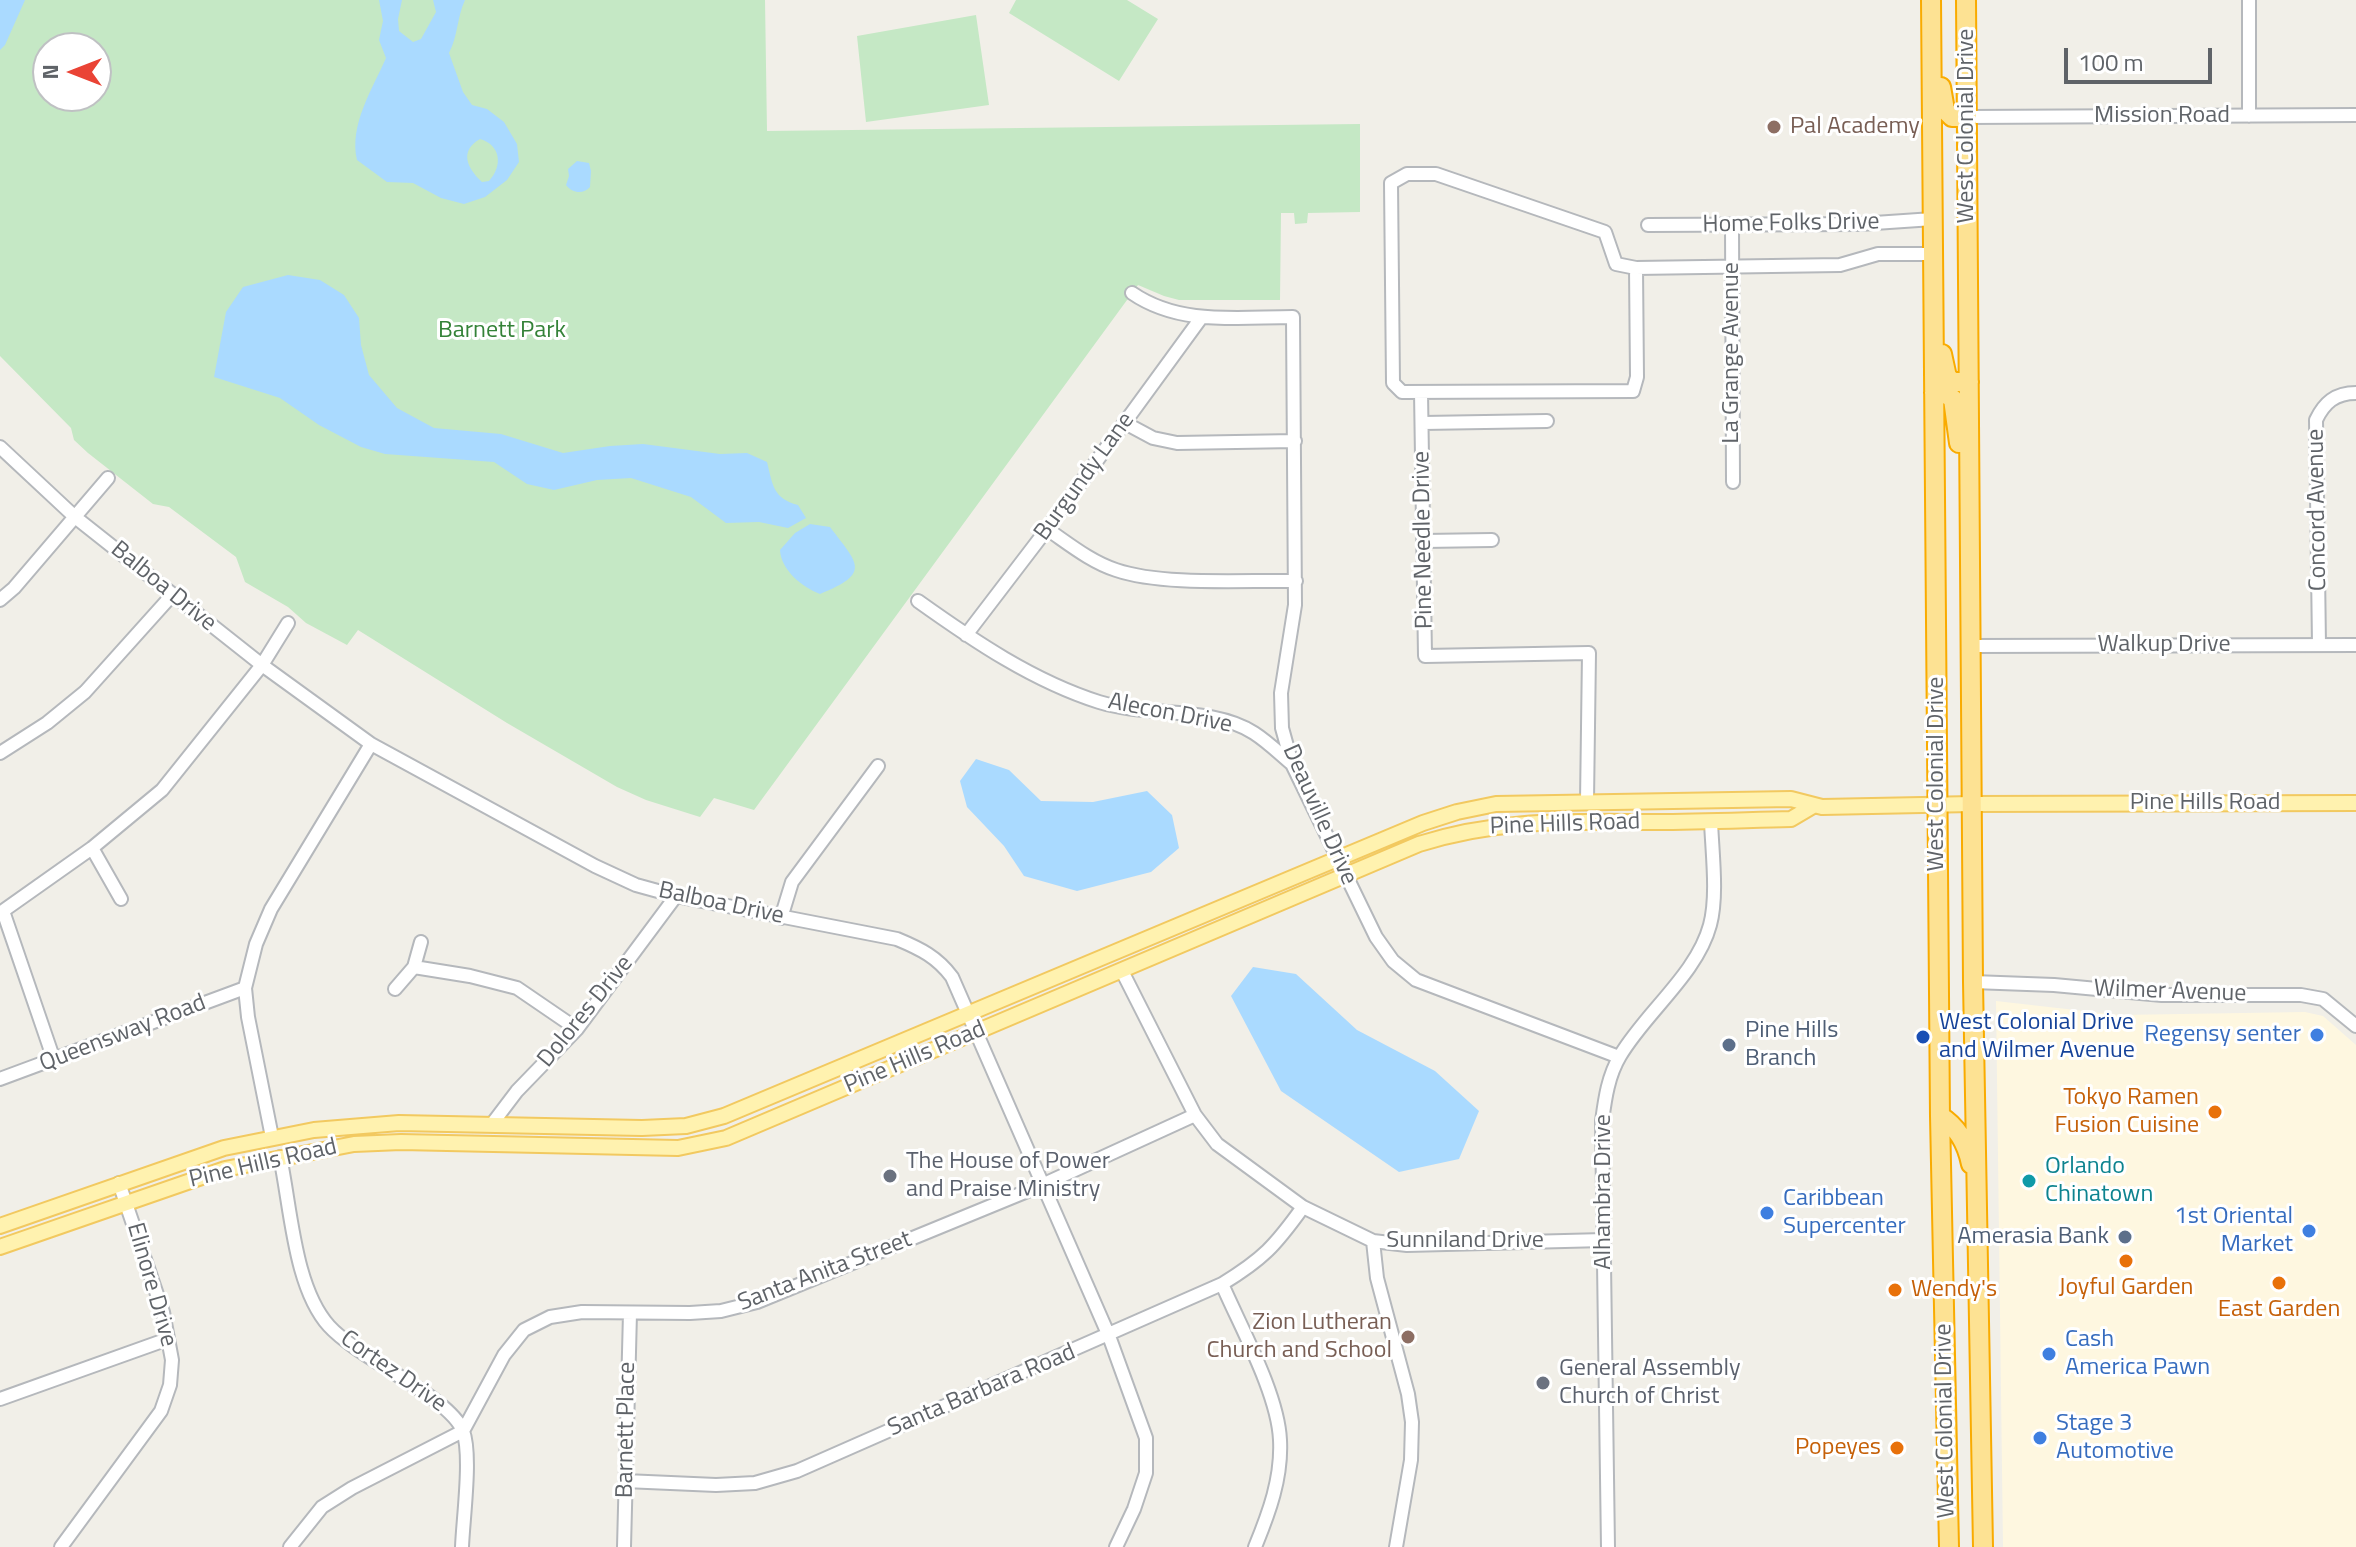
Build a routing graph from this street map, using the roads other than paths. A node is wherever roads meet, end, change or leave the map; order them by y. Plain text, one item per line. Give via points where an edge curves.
1 (1931, 0) edge
2 (1966, 0) edge
3 (2249, 0) edge
4 (1931, 32) junction
5 (2356, 115) edge
6 (2249, 116) junction
7 (1967, 117) junction
8 (1933, 219) junction
9 (1648, 225) dead end
10 (1732, 225) junction
11 (1933, 254) junction
12 (1732, 266) junction
13 (1636, 268) junction
14 (1132, 293) dead end
15 (1934, 302) junction
16 (1201, 318) junction
17 (1969, 382) junction
18 (1421, 392) junction
19 (1934, 393) junction
20 (2352, 393) edge
21 (1547, 421) dead end
22 (1125, 423) junction
23 (1423, 423) junction
24 (1295, 441) junction
25 (0, 447) edge
26 (108, 478) dead end
27 (1733, 482) dead end
28 (1970, 486) junction
29 (75, 517) junction
30 (1047, 529) junction
31 (1492, 540) dead end
32 (1424, 541) junction
33 (1296, 581) junction
34 (173, 594) junction
35 (0, 600) edge
36 (918, 601) dead end
37 (288, 623) dead end
38 (966, 635) junction
39 (2319, 645) junction
40 (2356, 645) edge
41 (1971, 646) junction
42 (262, 665) junction
43 (371, 744) junction
44 (0, 753) edge
45 (1292, 764) junction
46 (878, 766) dead end
47 (1772, 799) junction
48 (1587, 801) junction
49 (2356, 803) edge
50 (1937, 804) junction
51 (1972, 804) junction
52 (1813, 806) junction
53 (1711, 821) junction
54 (92, 848) junction
55 (1336, 858) junction
56 (1345, 876) junction
57 (676, 896) junction
58 (121, 899) dead end
59 (2, 912) edge
60 (781, 918) junction
61 (421, 942) dead end
62 (414, 967) junction
63 (1122, 971) junction
64 (1973, 982) junction
65 (245, 988) junction
66 (395, 989) dead end
67 (968, 1013) junction
68 (2356, 1026) edge
69 (577, 1029) junction
70 (976, 1031) junction
71 (1619, 1057) junction
72 (54, 1060) junction
73 (0, 1079) edge
74 (1195, 1115) junction
75 (1940, 1116) junction
76 (492, 1124) junction
77 (272, 1137) junction
78 (280, 1157) junction
79 (119, 1183) junction
80 (1042, 1185) junction
81 (1977, 1195) junction
82 (127, 1203) junction
83 (1303, 1207) junction
84 (0, 1226) edge
85 (1604, 1240) junction
86 (1373, 1241) junction
87 (0, 1247) edge
88 (1222, 1284) junction
89 (630, 1313) junction
90 (1109, 1336) junction
91 (168, 1339) junction
92 (1979, 1373) junction
93 (1945, 1375) junction
94 (0, 1399) edge
95 (463, 1431) junction
96 (625, 1481) junction
97 (1950, 1542) edge
98 (61, 1547) edge
99 (290, 1547) edge
100 (462, 1547) edge
101 (624, 1547) edge
102 (1116, 1547) edge
103 (1255, 1547) edge
104 (1396, 1547) edge
105 (1608, 1547) edge
106 (1983, 1547) edge

1 - 4 highway, West Colonial Drive
2 - 7 highway, West Colonial Drive
3 - 6 street
4 - 7 highway via 1941,43 1945,110 1952,117
4 - 8 highway, West Colonial Drive
5 - 6 street, Mission Road
6 - 7 street, Mission Road
7 - 17 highway, West Colonial Drive
8 - 10 street, Home Folks Drive
8 - 11 highway, West Colonial Drive
9 - 10 street, Home Folks Drive
10 - 12 street, La Grange Avenue
11 - 12 street via 1878,254 1840,265
11 - 15 highway, West Colonial Drive
12 - 13 street
12 - 27 street, La Grange Avenue
13 - 18 street via 1633,391
13 - 18 street via 1616,264 1605,232 1436,174 1407,174 1391,183 1393,383 1402,392
14 - 16 street via 1170,312
15 - 17 highway via 1943,321 1947,377
15 - 19 highway, West Colonial Drive
16 - 22 street, Burgundy Lane
16 - 24 street, Deauville Drive via 1293,317
17 - 28 highway, West Colonial Drive
18 - 23 street, Pine Needle Drive
19 - 28 highway via 1953,399 1959,469
19 - 50 highway, West Colonial Drive
20 - 39 street, Concord Avenue via 2323,405 2316,420
21 - 23 street
22 - 24 street via 1177,443
22 - 30 street, Burgundy Lane
23 - 32 street, Pine Needle Drive
24 - 33 street, Deauville Drive
25 - 29 street, Balboa Drive
26 - 29 street
28 - 41 highway, West Colonial Drive
29 - 34 street, Balboa Drive
29 - 35 street
30 - 33 street via 1089,558 1139,575
30 - 38 street, Burgundy Lane
31 - 32 street
32 - 48 street, Pine Needle Drive via 1425,656 1589,653
33 - 45 street, Deauville Drive via 1281,693 1282,728
34 - 42 street, Balboa Drive
34 - 44 street via 85,692
36 - 38 street, Alecon Drive
37 - 42 street
38 - 45 street, Alecon Drive via 1024,670 1101,702 1223,720 1253,732
39 - 40 street, Walkup Drive
39 - 41 street, Walkup Drive
41 - 51 highway, West Colonial Drive
42 - 43 street, Balboa Drive
42 - 54 street via 162,790
43 - 57 street, Balboa Drive via 595,866
43 - 65 street via 271,909
45 - 55 street, Deauville Drive
46 - 60 street via 792,882
47 - 48 main road, Pine Hills Road
47 - 52 main road, Pine Hills Road
47 - 53 main road via 1757,808 1724,811
48 - 55 main road, Pine Hills Road via 1496,804 1457,812
49 - 51 main road, Pine Hills Road
50 - 51 main road, Pine Hills Road
50 - 52 main road, Pine Hills Road
50 - 75 highway, West Colonial Drive
51 - 64 highway, West Colonial Drive
52 - 53 main road, Pine Hills Road via 1791,819
53 - 56 main road, Pine Hills Road via 1497,825 1419,844
53 - 71 street, Alhambra Drive via 1708,931 1699,953
54 - 58 street
54 - 59 street
55 - 56 street, Deauville Drive
55 - 67 main road, Pine Hills Road
56 - 63 main road, Pine Hills Road
56 - 71 street, Deauville Drive via 1376,937 1416,980
57 - 60 street, Balboa Drive
57 - 69 street, Dolores Drive
59 - 72 street
60 - 67 street, Balboa Drive via 897,939 930,953 952,977
61 - 62 street
62 - 66 street
62 - 69 street via 517,988
63 - 70 main road, Pine Hills Road
63 - 74 street, Sunniland Drive
64 - 68 street, Wilmer Avenue via 2162,995 2301,995 2323,999
64 - 81 highway, West Colonial Drive
65 - 72 street, Queensway Road
65 - 77 street
67 - 70 street, Balboa Drive
67 - 76 main road, Pine Hills Road via 724,1116 686,1126
69 - 76 street, Dolores Drive
70 - 78 main road, Pine Hills Road via 755,1127 688,1146 401,1142
70 - 80 street, Balboa Drive
71 - 85 street, Alhambra Drive via 1602,1121
72 - 73 street, Queensway Road
74 - 80 street, Santa Anita Street
74 - 83 street, Sunniland Drive via 1217,1144
75 - 81 highway via 1960,1134
75 - 93 highway, West Colonial Drive
76 - 77 main road, Pine Hills Road via 353,1125
77 - 79 main road, Pine Hills Road
78 - 82 main road, Pine Hills Road via 216,1172
78 - 95 street, Cortez Drive via 309,1294 328,1325 451,1412
79 - 82 street, Elinore Drive
79 - 84 main road, Pine Hills Road
80 - 89 street, Santa Anita Street via 757,1302 721,1311
80 - 90 street, Balboa Drive
81 - 92 highway, West Colonial Drive
82 - 87 main road, Pine Hills Road
82 - 91 street, Elinore Drive
83 - 86 street, Sunniland Drive
83 - 88 street, Santa Barbara Road via 1274,1247
85 - 86 street, Sunniland Drive via 1407,1245
85 - 105 street, Alhambra Drive
86 - 104 street via 1412,1422
88 - 90 street, Santa Barbara Road
88 - 103 street via 1272,1399 1281,1439 1273,1503
89 - 95 street, Santa Anita Street via 550,1317 524,1330 504,1355
89 - 96 street, Barnett Place
90 - 96 street, Santa Barbara Road via 797,1471 755,1483
90 - 102 street, Balboa Drive via 1146,1438 1146,1473
91 - 94 street
91 - 98 street, Elinore Drive via 170,1385 161,1411
92 - 93 highway
92 - 106 highway, West Colonial Drive
93 - 97 highway, West Colonial Drive
95 - 99 street via 322,1507
95 - 100 street, Cortez Drive
96 - 101 street, Barnett Place

